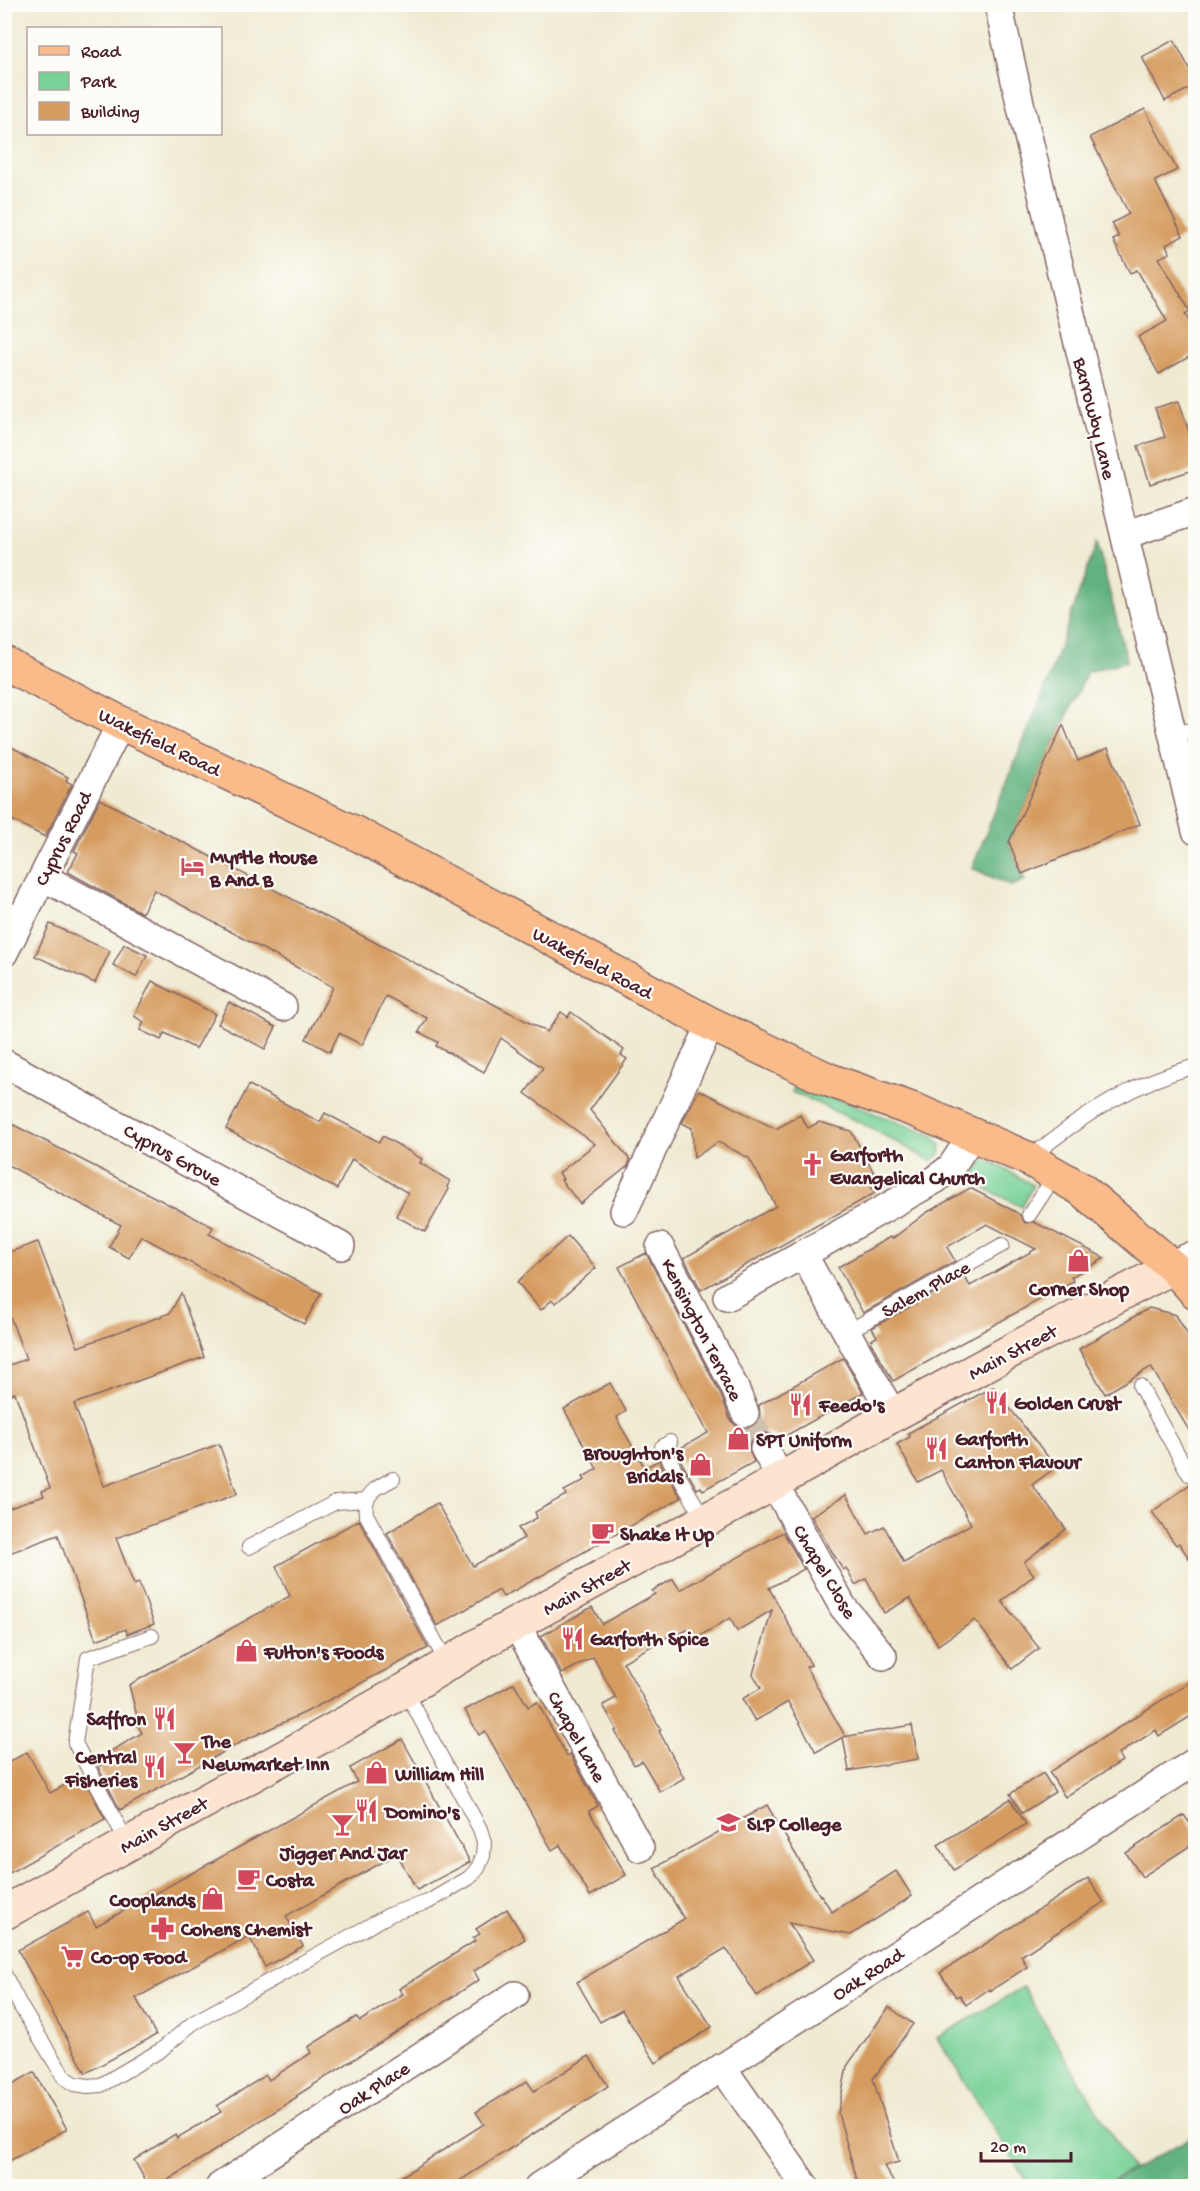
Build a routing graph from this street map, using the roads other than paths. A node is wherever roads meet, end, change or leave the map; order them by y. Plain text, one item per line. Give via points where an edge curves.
1 (998, 4) edge
2 (1196, 512) edge
3 (1125, 535) junction
4 (4, 663) edge
5 (120, 723) junction
6 (1184, 732) edge
7 (1196, 831) edge
8 (43, 877) junction
9 (14, 912) edge
10 (4, 953) edge
11 (283, 1007) dead end
12 (711, 1024) junction
13 (4, 1063) edge
14 (1196, 1066) edge
15 (972, 1134) junction
16 (1042, 1167) junction
17 (624, 1211) dead end
18 (1029, 1215) dead end
19 (1002, 1245) dead end
20 (341, 1246) dead end
21 (660, 1247) dead end
22 (803, 1254) junction
23 (1184, 1262) edge
24 (1196, 1292) edge
25 (727, 1297) dead end
26 (847, 1332) junction
27 (1140, 1386) dead end
28 (745, 1413) tunnel mouth
29 (893, 1415) junction
30 (670, 1443) dead end
31 (764, 1448) tunnel mouth
32 (1196, 1468) edge
33 (393, 1479) dead end
34 (778, 1481) junction
35 (367, 1500) junction
36 (705, 1521) junction
37 (249, 1547) dead end
38 (516, 1624) junction
39 (152, 1636) dead end
40 (883, 1656) dead end
41 (447, 1663) junction
42 (405, 1689) junction
43 (1196, 1761) edge
44 (128, 1844) junction
45 (640, 1848) dead end
46 (4, 1913) edge
47 (4, 1974) edge
48 (515, 1995) dead end
49 (722, 2067) junction
50 (229, 2184) edge
51 (539, 2187) edge
52 (805, 2187) edge

1 - 3 street, Barrowby Lane
2 - 3 street
3 - 6 street, Barrowby Lane
4 - 5 main road, Wakefield Road
5 - 8 street, Cyprus Road
5 - 12 main road, Wakefield Road via 359,835
6 - 7 street, Barrowby Lane
8 - 9 street, Cyprus Road
8 - 11 street
9 - 10 street, Cyprus Road
12 - 15 main road, Wakefield Road via 829,1080
12 - 17 street
13 - 20 street, Cyprus Grove
14 - 16 lane via 1152,1081 1060,1132
15 - 16 main road, Wakefield Road
15 - 22 street via 951,1167 935,1180
16 - 18 lane
16 - 23 main road, Wakefield Road via 1081,1189
19 - 26 lane, Salem Place
21 - 28 street, Kensington Terrace
22 - 25 street
22 - 26 street
23 - 24 main road, Wakefield Road
23 - 29 main road, Main Street
26 - 29 street
27 - 32 lane via 1189,1474
29 - 34 main road, Main Street
30 - 36 lane via 662,1447
31 - 34 street
33 - 35 lane via 375,1488
34 - 36 main road, Main Street
34 - 40 street, Chapel Close via 843,1607
35 - 37 lane via 336,1502
35 - 41 lane via 369,1521
36 - 38 main road, Main Street
38 - 41 main road, Main Street
38 - 45 street, Chapel Lane
39 - 44 lane via 88,1658 75,1743
41 - 42 main road, Main Street
42 - 44 main road, Main Street
42 - 47 lane via 480,1829 483,1856 470,1878 428,1902 391,1914 193,2023 161,2050 101,2085 75,2084 64,2077
43 - 49 street, Oak Road
44 - 46 main road, Main Street
48 - 50 street, Oak Place
49 - 51 street, Oak Road
49 - 52 street

